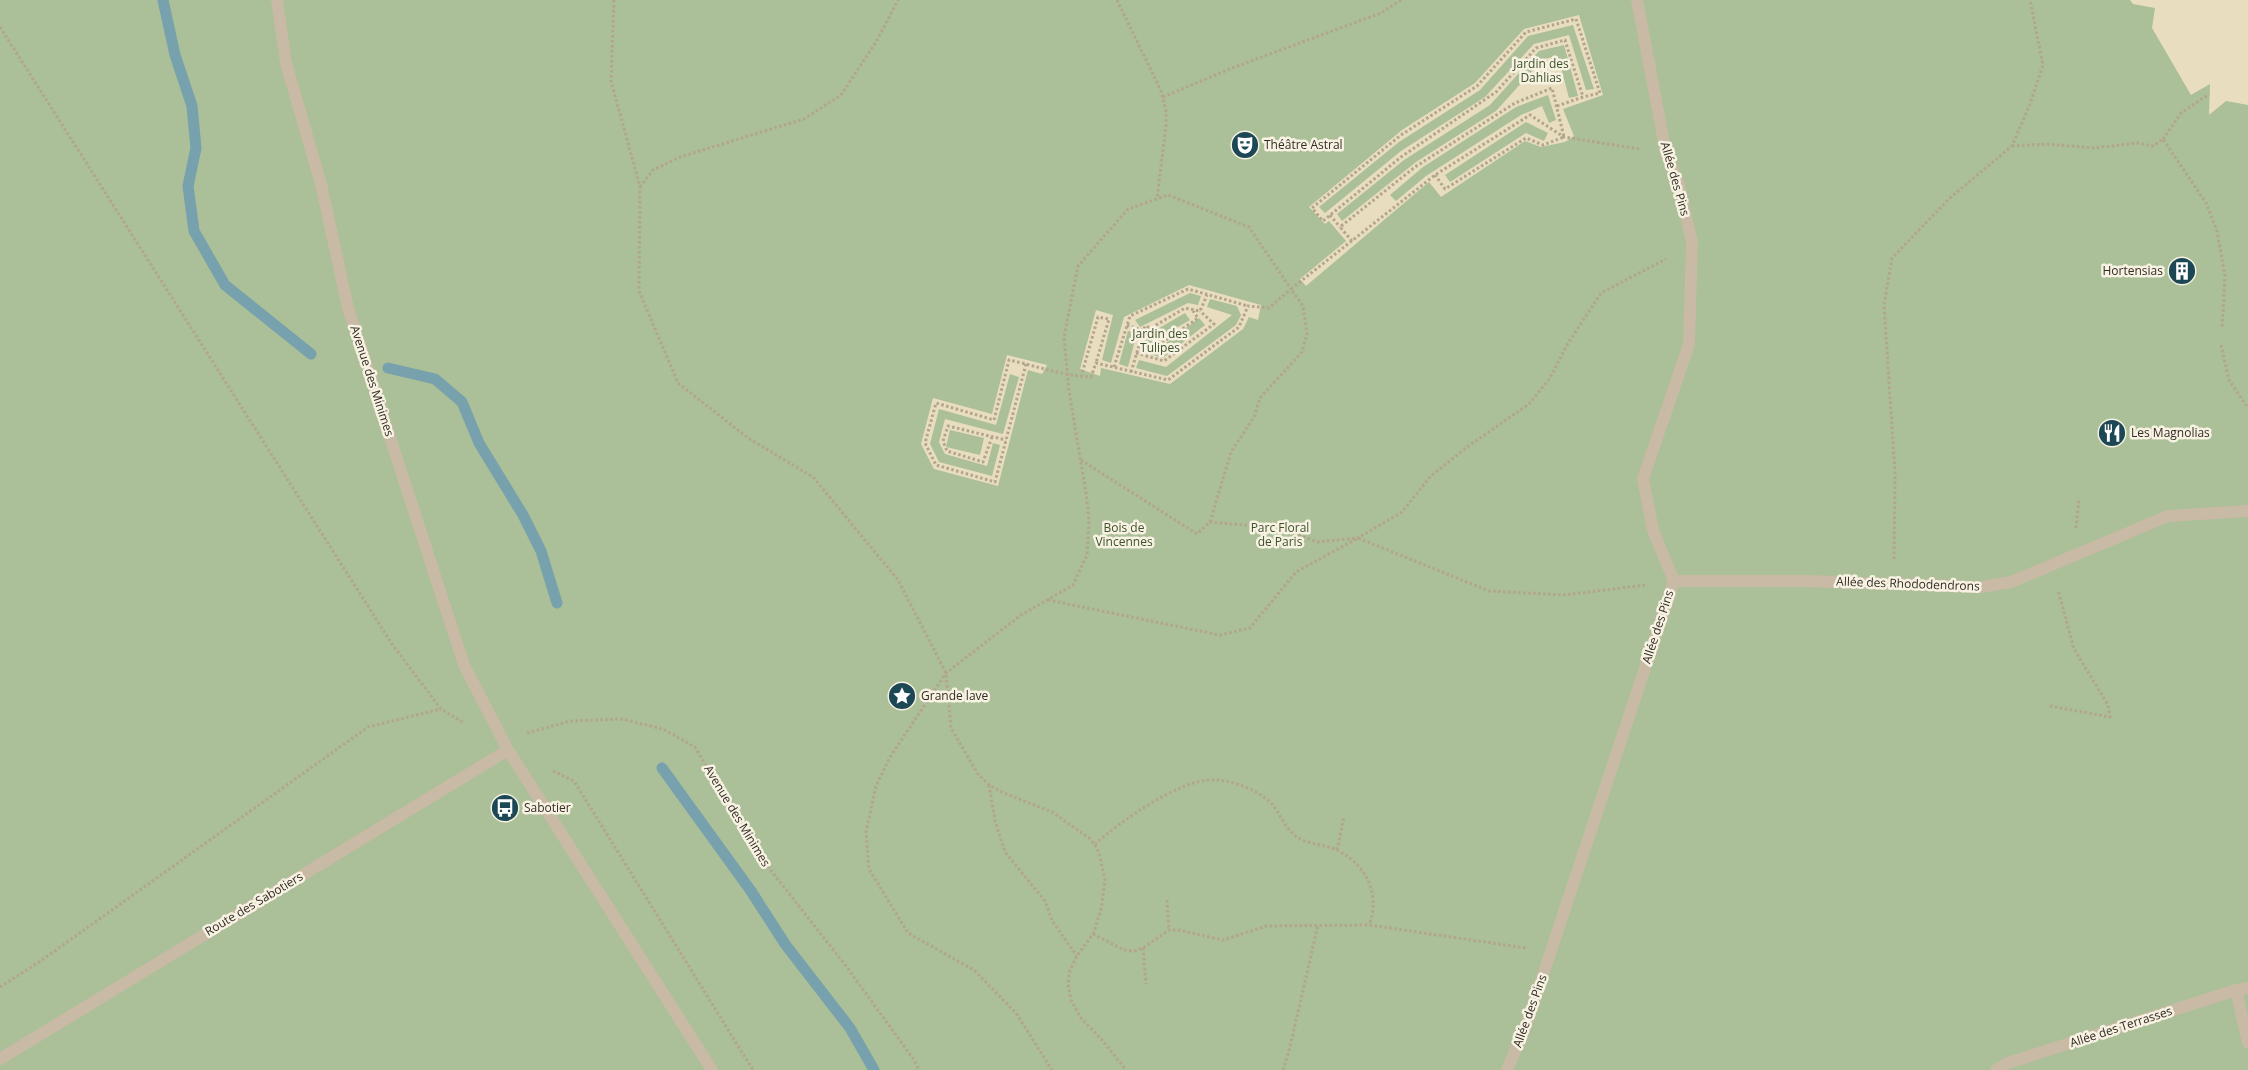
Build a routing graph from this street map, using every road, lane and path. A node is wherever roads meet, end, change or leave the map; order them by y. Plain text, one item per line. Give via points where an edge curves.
1 (276, 0) edge
2 (614, 0) edge
3 (898, 0) edge
4 (1117, 0) edge
5 (1401, 0) edge
6 (2030, 0) edge
7 (1640, 1) edge
8 (0, 26) edge
9 (2209, 94) dead end
10 (1163, 97) junction
11 (1583, 97) junction
12 (1557, 106) junction
13 (1564, 137) junction
14 (2162, 139) junction
15 (2012, 146) junction
16 (1666, 153) junction
17 (1435, 175) junction
18 (640, 187) junction
19 (1157, 199) junction
20 (1330, 215) junction
21 (1340, 227) junction
22 (1352, 241) junction
23 (1692, 242) junction
24 (1291, 288) junction
25 (1207, 295) junction
26 (1248, 306) junction
27 (1193, 311) junction
28 (1200, 311) junction
29 (1127, 325) junction
30 (1151, 328) junction
31 (2222, 329) dead end
32 (1144, 331) junction
33 (2221, 345) dead end
34 (1136, 353) junction
35 (1096, 363) junction
36 (1026, 364) junction
37 (1114, 368) junction
38 (1131, 372) junction
39 (1067, 373) junction
40 (1081, 377) junction
41 (2248, 408) edge
42 (992, 436) junction
43 (1006, 440) junction
44 (1081, 460) junction
45 (2248, 511) edge
46 (1210, 522) junction
47 (1358, 538) junction
48 (2052, 566) junction
49 (1674, 581) junction
50 (1894, 584) junction
51 (1047, 600) junction
52 (946, 673) junction
53 (2050, 706) dead end
54 (441, 709) junction
55 (466, 724) dead end
56 (508, 750) junction
57 (549, 769) dead end
58 (989, 785) junction
59 (1344, 817) dead end
60 (1094, 845) junction
61 (1337, 850) junction
62 (1167, 900) dead end
63 (1318, 925) junction
64 (1369, 925) junction
65 (1169, 930) junction
66 (1093, 934) junction
67 (1143, 948) junction
68 (1551, 952) junction
69 (1077, 956) junction
70 (1146, 984) dead end
71 (0, 987) edge
72 (2242, 989) edge
73 (2248, 1043) edge
74 (0, 1059) edge
75 (712, 1070) edge
76 (753, 1070) edge
77 (919, 1070) edge
78 (1052, 1070) edge
79 (1126, 1070) edge
80 (1282, 1070) edge
81 (1507, 1070) edge
82 (1996, 1070) edge

1 - 56 lane, Avenue des Minimes via 286,63 321,184 348,308 464,665
2 - 18 path via 611,81
3 - 18 path via 876,42 841,95 804,119 680,157 653,170
4 - 10 path
5 - 10 path via 1381,13
6 - 15 path via 2043,65
7 - 16 lane, Allée des Pins
8 - 54 path via 392,644
9 - 14 path via 2182,113
10 - 19 path via 1166,126
11 - 12 path
11 - 20 path via 1565,40 1536,48 1496,92 1401,157
11 - 20 path via 1600,93 1576,19 1526,32 1477,86 1401,135 1312,208 1323,221
12 - 13 path
12 - 21 path via 1552,88 1515,103 1416,167
13 - 16 path
13 - 17 path via 1530,115
13 - 17 path via 1543,145 1526,138 1446,189
14 - 15 path via 2153,146 2138,143 2094,148 2047,144
14 - 31 path via 2206,202 2217,231 2225,276
15 - 50 path via 1950,198 1892,258 1884,305 1895,474
16 - 23 lane, Allée des Pins via 1679,185
17 - 22 path
18 - 52 path via 639,291 678,383 748,438 813,478 898,580
19 - 24 path via 1168,195 1249,227
19 - 39 path via 1128,209 1078,266 1064,337
20 - 21 path
21 - 22 path
22 - 24 path
23 - 47 path via 1601,293 1550,378 1529,404 1430,477 1402,512
23 - 49 lane, Allée des Pins via 1689,344 1644,479 1653,530
24 - 26 path via 1269,308
24 - 46 path via 1303,306 1306,334 1302,352 1260,398 1254,417 1232,452
25 - 26 path
25 - 28 path
25 - 29 path via 1188,289 1130,316
26 - 38 path via 1240,327 1168,380
27 - 28 path
27 - 30 path via 1185,308
27 - 30 path via 1198,318 1162,343 1156,340
28 - 34 path via 1214,324 1164,361
29 - 32 path
29 - 37 path
30 - 32 path via 1146,326
32 - 34 path
33 - 41 path via 2229,380
34 - 38 path
35 - 37 path
35 - 40 path via 1091,377
35 - 40 path via 1109,319 1098,317
36 - 39 path via 1050,372
36 - 43 path
36 - 43 path via 1009,360 994,420 936,403 925,443 936,465 995,482
37 - 38 path
39 - 40 path
39 - 44 path
42 - 42 path via 948,426 943,441 947,451 983,462
42 - 43 path
44 - 46 path via 1197,534
44 - 51 path via 1089,521 1087,555 1073,585
45 - 48 lane, Allée des Rhododendrons via 2168,516
46 - 47 path via 1279,528 1318,542
47 - 49 path via 1489,591 1564,596
47 - 51 path via 1296,572 1250,628 1220,635
48 - 50 lane, Allée des Rhododendrons via 2011,582 1981,587
48 - 53 path via 2074,649 2108,705 2110,717
49 - 50 lane, Allée des Rhododendrons
49 - 68 lane, Allée des Pins
51 - 52 path via 1021,615
52 - 58 path via 951,728 978,774
52 - 78 path via 890,758 876,786 866,832 869,869 908,933 974,970 1016,1013
54 - 55 path
54 - 71 path via 368,727
56 - 74 lane, Route des Sabotiers
56 - 75 lane, Avenue des Minimes
56 - 77 path, Avenue des Minimes via 523,734 570,721 622,719 664,729 696,747 758,854 846,966
57 - 76 path via 574,781
58 - 60 path via 1052,812
58 - 69 path via 995,821 1005,852 1045,901 1052,921
59 - 61 path
60 - 61 path via 1157,800 1178,789 1211,779 1248,788 1272,805 1297,837
60 - 66 path via 1105,880 1101,910
61 - 64 path via 1363,870 1371,886 1374,906
62 - 65 path
63 - 64 path
63 - 65 path via 1266,926 1223,940
63 - 80 path
64 - 68 path
65 - 67 path
66 - 67 path via 1124,950 1134,952
66 - 69 path
67 - 70 path
68 - 81 lane, Allée des Pins
69 - 79 path via 1070,970 1070,1000 1081,1018
72 - 73 lane
72 - 82 lane, Allée des Terrasses via 2008,1063

